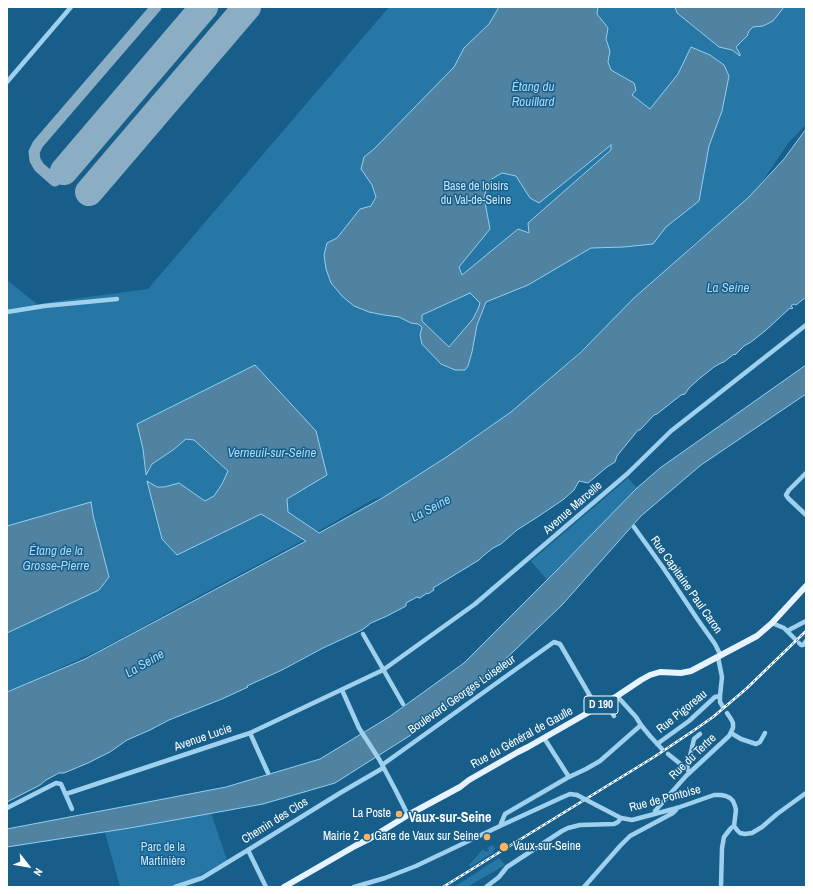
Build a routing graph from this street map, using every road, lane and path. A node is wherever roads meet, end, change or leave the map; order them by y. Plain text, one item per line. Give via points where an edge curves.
1 (71, 7) edge
2 (7, 82) edge
3 (117, 299) dead end
4 (7, 312) edge
5 (806, 325) edge
6 (806, 473) edge
7 (806, 515) edge
8 (634, 527) dead end
9 (806, 586) edge
10 (806, 621) edge
11 (772, 622) junction
12 (787, 631) junction
13 (363, 634) dead end
14 (795, 640) dead end
15 (806, 641) edge
16 (799, 644) dead end
17 (719, 656) junction
18 (383, 670) junction
19 (342, 690) junction
20 (617, 696) junction
21 (720, 696) junction
22 (606, 703) junction
23 (403, 704) dead end
24 (723, 707) dead end
25 (597, 708) junction
26 (727, 712) dead end
27 (614, 716) dead end
28 (641, 725) junction
29 (250, 733) junction
30 (731, 733) junction
31 (700, 734) dead end
32 (765, 734) dead end
33 (544, 738) junction
34 (657, 744) junction
35 (662, 749) dead end
36 (668, 754) dead end
37 (383, 767) junction
38 (689, 771) junction
39 (268, 773) dead end
40 (569, 777) junction
41 (806, 793) edge
42 (66, 794) junction
43 (7, 808) edge
44 (677, 808) junction
45 (72, 809) dead end
46 (655, 814) junction
47 (408, 815) junction
48 (621, 818) junction
49 (500, 826) junction
50 (734, 826) junction
51 (248, 850) junction
52 (175, 887) edge
53 (266, 887) edge
54 (284, 887) edge
55 (354, 887) edge
56 (486, 887) edge
57 (584, 887) edge
58 (721, 887) edge

1 - 2 street
3 - 4 street
5 - 18 street, Avenue Marcelle via 671,431 627,474 475,604
6 - 7 street via 786,495
8 - 17 street, Rue Capitaine Paul Caron via 715,644
9 - 11 main road, Rue du Général de Gaulle / D 190
10 - 12 street
11 - 12 street
11 - 17 main road, Rue du Général de Gaulle / D 190 via 757,636
12 - 14 street
13 - 18 street
15 - 16 street via 803,645
17 - 20 main road, Rue du Général de Gaulle / D 190 via 691,671 660,672 650,675
17 - 21 street via 722,677
18 - 19 street, Avenue Marcelle
18 - 23 street
19 - 29 street, Avenue Lucie
19 - 37 street via 359,728
20 - 22 main road, Rue du Général de Gaulle / D 190
20 - 28 street
21 - 24 street
21 - 34 street, Rue Pigoreau via 715,697 689,721
22 - 25 main road, Rue du Général de Gaulle / D 190
22 - 27 street
25 - 33 main road, Rue du Général de Gaulle / D 190
25 - 37 street, Boulevard Georges Loiseleur via 560,644 554,642
26 - 30 street, Rue du Tertre via 733,723
28 - 34 street
28 - 40 street via 600,761
29 - 39 street
29 - 42 street, Avenue Lucie
30 - 32 street, Rue du Tertre via 756,744
30 - 38 street, Rue du Tertre
31 - 38 street via 694,739
33 - 40 street
33 - 47 main road, Rue du Général de Gaulle / D 190
34 - 35 street
36 - 38 street
37 - 47 street
37 - 51 street, Chemin des Clos
38 - 46 street, Rue du Tertre
40 - 49 street via 505,814
41 - 50 street via 752,833 740,833
42 - 43 street via 61,784 56,782
42 - 45 street
44 - 46 street, Rue de Pontoise
44 - 50 street, Rue de Pontoise via 721,794 733,801 736,810
44 - 57 street via 673,813 630,836
46 - 48 street, Rue de Pontoise via 632,820
47 - 54 main road, Rue du Général de Gaulle / D 190
48 - 49 street, Rue de Pontoise, bridge via 577,795 568,794
48 - 56 street via 614,824 580,825 562,831 507,867
49 - 55 street, Rue de Pontoise via 416,866
50 - 58 street via 724,837
51 - 52 street, Chemin des Clos via 202,878
51 - 53 street

